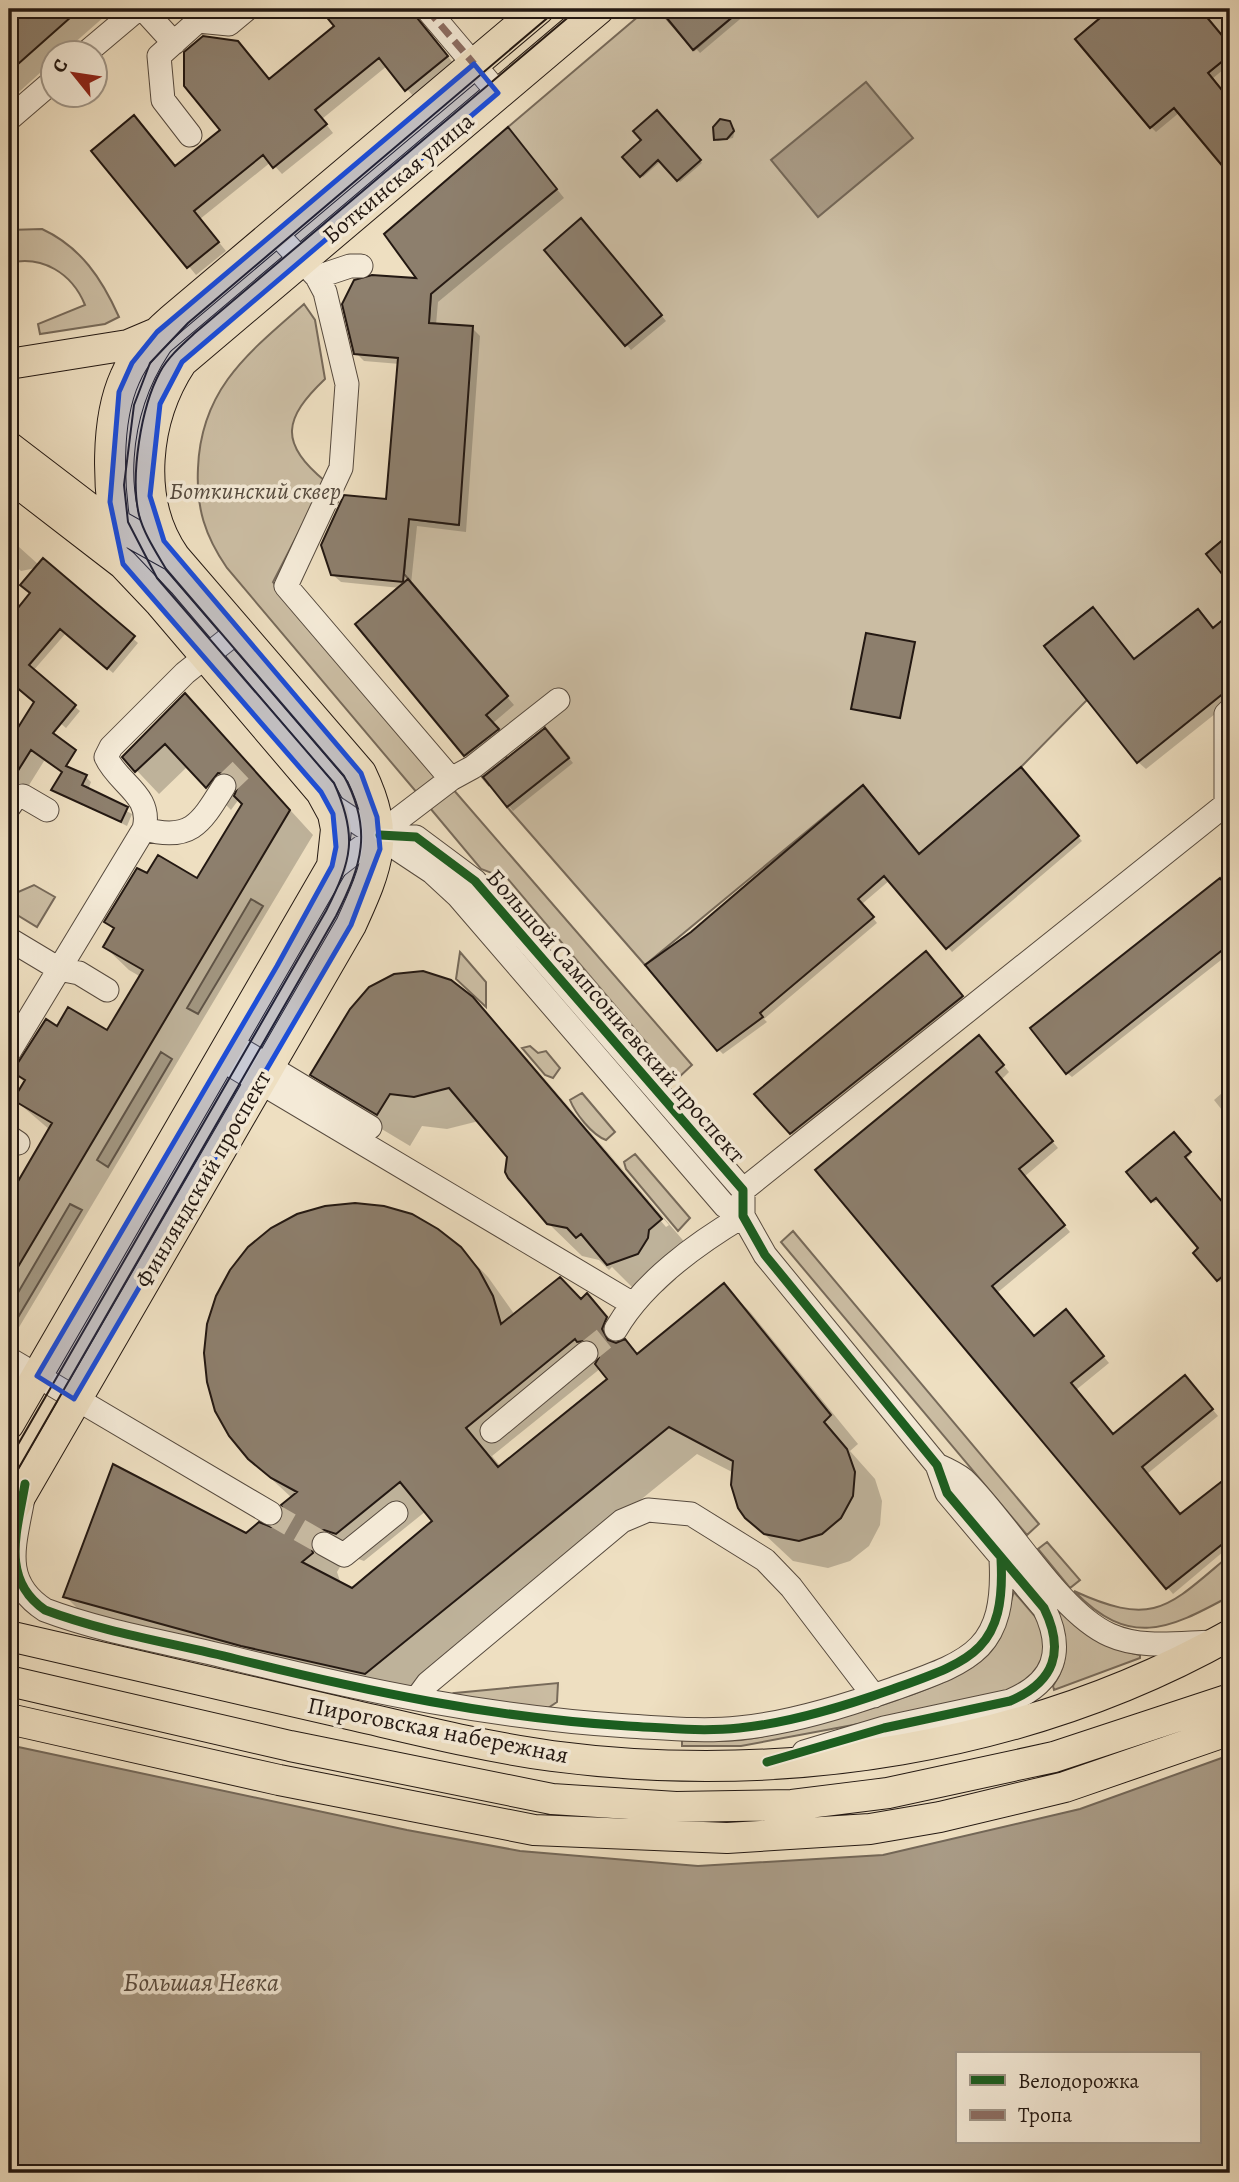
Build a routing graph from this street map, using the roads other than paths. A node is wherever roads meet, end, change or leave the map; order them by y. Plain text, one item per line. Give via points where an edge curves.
1 (141, 9) edge
2 (247, 9) edge
3 (427, 9) edge
4 (539, 9) edge
5 (599, 9) edge
6 (105, 38) edge
7 (174, 43) junction
8 (474, 64) junction
9 (498, 93) junction
10 (38, 94) edge
11 (9, 119) edge
12 (190, 135) dead end
13 (386, 138) junction
14 (411, 167) junction
15 (268, 238) junction
16 (361, 266) dead end
17 (301, 270) junction
18 (157, 332) junction
19 (9, 364) edge
20 (9, 447) edge
21 (9, 476) edge
22 (150, 496) junction
23 (114, 523) junction
24 (75, 526) junction
25 (175, 557) junction
26 (123, 564) junction
27 (238, 631) junction
28 (206, 656) junction
29 (558, 700) dead end
30 (1230, 710) edge
31 (451, 779) junction
32 (224, 786) tunnel mouth
33 (1228, 802) edge
34 (328, 803) junction
35 (9, 807) edge
36 (47, 810) dead end
37 (144, 829) junction
38 (380, 835) junction
39 (329, 872) junction
40 (9, 939) edge
41 (59, 969) junction
42 (107, 990) dead end
43 (226, 1051) junction
44 (9, 1052) edge
45 (264, 1074) junction
46 (370, 1127) dead end
47 (743, 1190) junction
48 (743, 1216) junction
49 (631, 1303) junction
50 (616, 1329) tunnel mouth
51 (586, 1353) tunnel mouth
52 (9, 1359) edge
53 (37, 1376) junction
54 (74, 1399) junction
55 (9, 1424) edge
56 (492, 1431) dead end
57 (937, 1465) junction
58 (25, 1484) junction
59 (270, 1513) tunnel mouth
60 (396, 1513) dead end
61 (9, 1516) edge
62 (324, 1544) tunnel mouth
63 (1001, 1559) junction
64 (9, 1636) edge
65 (1224, 1639) edge
66 (9, 1681) edge
67 (1230, 1681) edge
68 (874, 1696) junction
69 (417, 1698) junction
70 (1230, 1699) edge
71 (9, 1719) edge
72 (1166, 1720) junction
73 (1230, 1730) edge
74 (767, 1762) junction

1 - 6 street
1 - 7 street
2 - 7 street via 229,24 198,21
3 - 8 street
4 - 8 main road, Боткинская улица
5 - 9 main road, Боткинская улица
7 - 12 street via 159,56 163,100
8 - 9 street
8 - 13 main road, Боткинская улица
9 - 14 main road, Боткинская улица
10 - 11 street
13 - 14 street
13 - 15 main road, Боткинская улица
14 - 17 main road, Боткинская улица
15 - 17 street
15 - 18 main road, Боткинская улица
16 - 17 street
17 - 22 main road, Боткинская улица via 182,362 160,404
17 - 31 street via 325,292 347,384 341,468 286,586
18 - 19 main road via 128,345
18 - 23 main road via 132,363 119,393 111,460
20 - 23 main road
21 - 24 main road
22 - 23 main road
22 - 25 main road, Боткинская улица via 155,521
23 - 24 main road
23 - 25 main road
23 - 26 main road
24 - 26 main road
25 - 27 main road
26 - 28 main road
27 - 28 street
27 - 38 main road via 362,773
28 - 34 main road
28 - 37 street via 106,757 145,804
29 - 31 street
30 - 33 street via 1226,714
31 - 38 street
32 - 37 street via 208,812 188,831 167,835
33 - 47 street
34 - 38 street
34 - 39 main road, Финляндский проспект via 336,838
35 - 36 street via 16,797 23,796
37 - 41 street
38 - 39 street
38 - 45 main road, Финляндский проспект via 373,876 351,925
38 - 47 street, Большой Сампсониевский проспект via 416,837 475,881
38 - 48 street, Большой Сампсониевский проспект via 457,896 724,1206
39 - 43 main road, Финляндский проспект
40 - 41 street
41 - 42 street via 79,973
41 - 44 street
43 - 45 street
43 - 53 main road, Финляндский проспект
45 - 46 street
45 - 49 street
45 - 54 main road, Финляндский проспект
47 - 48 street, Большой Сампсониевский проспект
48 - 49 street via 709,1237
48 - 57 street, Большой Сампсониевский проспект via 765,1255
49 - 50 street
51 - 56 street
52 - 53 street
53 - 54 street
53 - 55 main road, Финляндский проспект
54 - 58 main road, Финляндский проспект
54 - 59 street
57 - 63 street via 947,1493
57 - 65 street via 963,1479 1067,1602 1093,1626 1133,1642
58 - 61 main road, Финляндский проспект
58 - 69 street via 13,1570 29,1600 45,1610 371,1692
60 - 62 street via 344,1555
63 - 68 street via 999,1615 983,1644 954,1667
63 - 74 street via 1044,1608 1054,1628 1052,1665 1042,1682 1010,1701 884,1728
64 - 74 main road, Пироговская набережная via 552,1756 678,1764
65 - 74 main road, Пироговская набережная via 1121,1690 1035,1720 884,1755
66 - 72 main road, Пироговская набережная via 290,1746 552,1799 677,1807 792,1805 888,1793 1054,1757
67 - 72 main road, Пироговская набережная
68 - 69 street via 775,1723 684,1730 563,1722
68 - 69 street via 765,1560 691,1514 648,1510 622,1521 428,1683
70 - 72 main road, Пироговская набережная
71 - 73 main road via 279,1780 534,1830 727,1838 870,1829 940,1817 1065,1787

